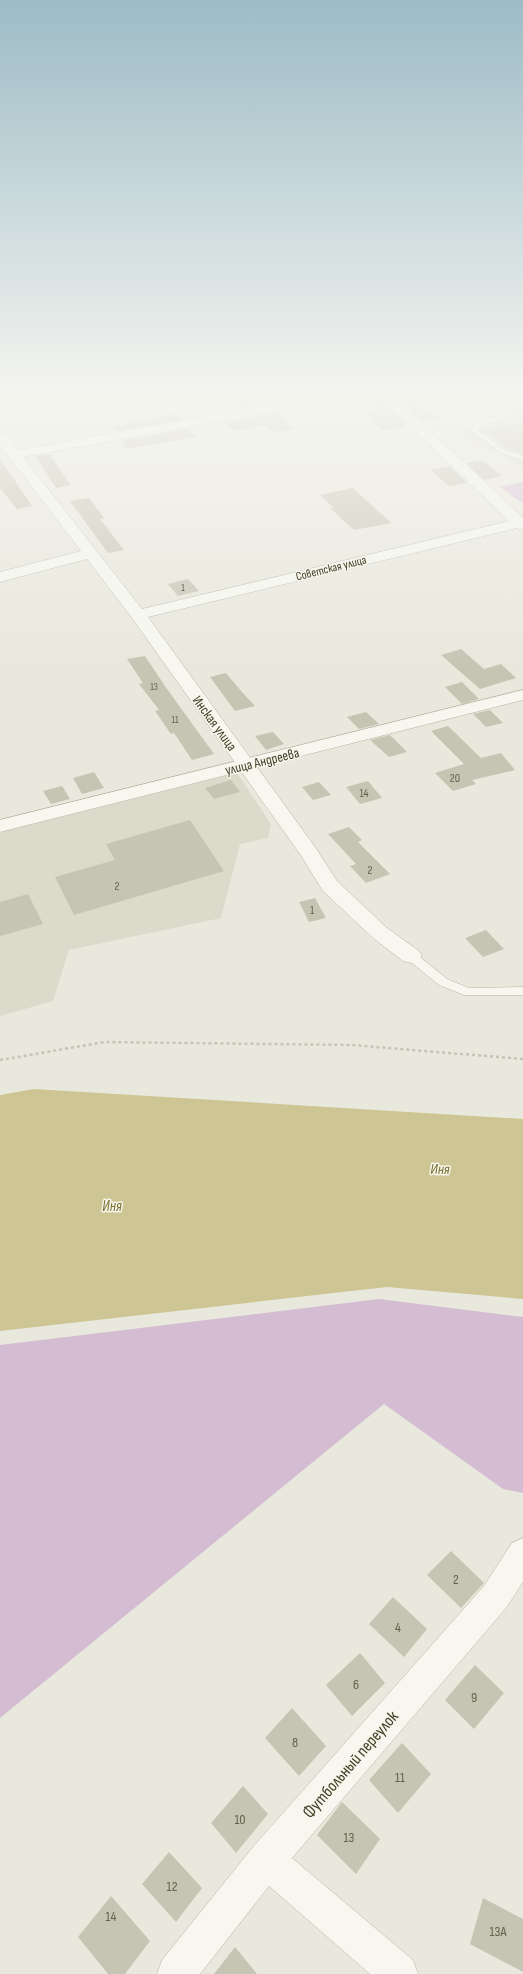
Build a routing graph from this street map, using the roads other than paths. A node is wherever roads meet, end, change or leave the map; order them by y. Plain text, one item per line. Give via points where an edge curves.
1 (38, 485) edge
2 (481, 485) edge
3 (522, 524) edge
4 (91, 553) junction
5 (0, 577) edge
6 (138, 615) junction
7 (523, 695) edge
8 (246, 765) junction
9 (0, 826) edge
10 (411, 956) joint
11 (523, 991) edge
12 (523, 1554) edge
13 (266, 1860) junction
14 (176, 1974) edge
15 (399, 1974) edge

1 - 4 street, Инская улица
2 - 3 street
3 - 6 street, Советская улица
4 - 5 street
4 - 6 street, Инская улица
6 - 8 street, Инская улица
7 - 8 street, улица Андреева
8 - 9 street, улица Андреева
8 - 10 street, Инская улица via 330,886 380,934
10 - 11 lane, Инская улица via 443,982 468,992
12 - 13 street, Футбольный переулок via 495,1597
13 - 14 street, Футбольный переулок
13 - 15 street

